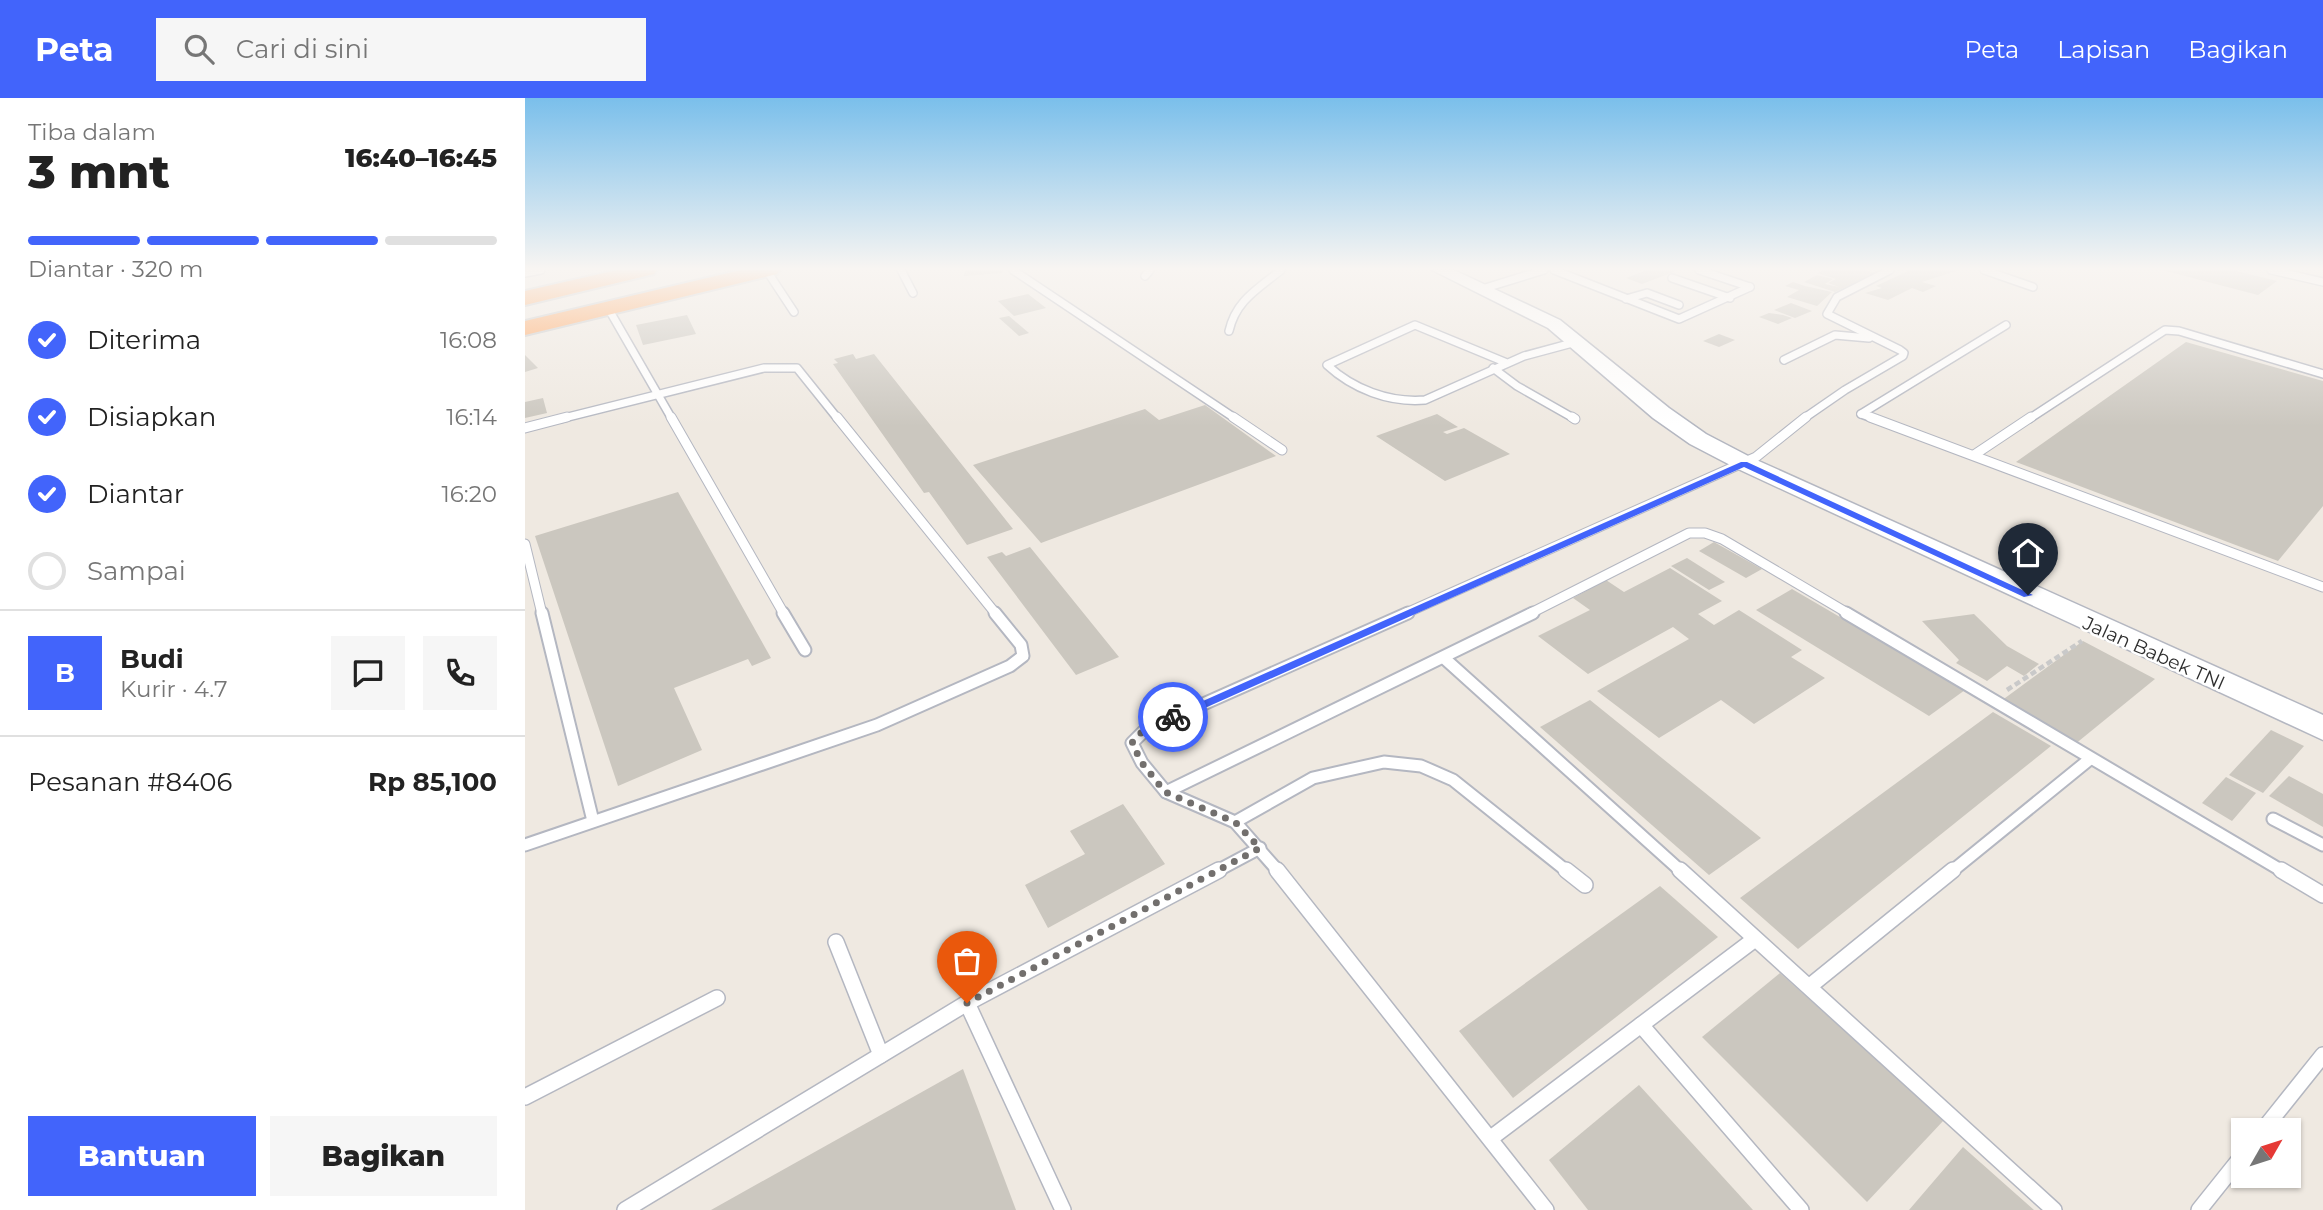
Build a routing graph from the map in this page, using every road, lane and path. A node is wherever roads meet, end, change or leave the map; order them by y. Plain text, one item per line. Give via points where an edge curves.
1 (550, 322) edge
2 (616, 322) edge
3 (1091, 322) edge
4 (1230, 322) edge
5 (1550, 322) edge
6 (1843, 322) edge
7 (2006, 325) dead end
8 (525, 328) edge
9 (1229, 331) dead end
10 (1879, 339) junction
11 (1576, 342) junction
12 (1784, 360) dead end
13 (1507, 363) junction
14 (1493, 368) junction
15 (2323, 374) edge
16 (657, 393) junction
17 (1575, 419) dead end
18 (525, 428) edge
19 (1282, 450) dead end
20 (1974, 456) junction
21 (1744, 463) junction
22 (525, 544) edge
23 (2323, 587) edge
24 (2084, 640) dead end
25 (805, 650) dead end
26 (1444, 658) junction
27 (2004, 693) dead end
28 (2323, 728) edge
29 (2090, 759) junction
30 (1165, 792) junction
31 (2273, 819) dead end
32 (593, 821) junction
33 (1235, 822) junction
34 (525, 845) edge
35 (2323, 845) edge
36 (1260, 848) junction
37 (1585, 885) dead end
38 (2323, 895) edge
39 (1755, 939) junction
40 (836, 942) dead end
41 (1810, 986) junction
42 (716, 998) dead end
43 (967, 1003) junction
44 (1641, 1025) junction
45 (881, 1055) junction
46 (2323, 1055) edge
47 (525, 1097) edge
48 (2273, 1118) edge
49 (1491, 1138) junction
50 (2231, 1170) edge
51 (625, 1210) edge
52 (1063, 1210) edge
53 (1546, 1210) edge
54 (1801, 1210) edge
55 (2054, 1210) edge
56 (2199, 1210) edge

1 - 8 highway
2 - 16 lane
3 - 19 lane
4 - 9 lane
5 - 11 street, Jalan Babek TNI
6 - 10 lane
7 - 20 lane via 1861,414
10 - 12 lane via 1835,335
10 - 21 lane via 1903,356 1845,390
11 - 13 lane
11 - 21 street, Jalan Babek TNI via 1661,413
13 - 14 lane
13 - 14 lane via 1415,326 1327,365 1378,396 1414,402
14 - 17 lane
15 - 20 lane via 2165,330
16 - 18 lane
16 - 25 lane
16 - 32 lane via 764,368 797,368 1021,645 1023,656 877,725
20 - 23 lane
21 - 28 street, Jalan Babek TNI
21 - 30 lane via 1145,730 1132,743
22 - 32 lane
24 - 27 path
26 - 29 lane via 1689,533 1705,533 1723,539
26 - 30 lane
26 - 39 lane
29 - 38 lane
29 - 41 lane
30 - 33 lane
31 - 35 lane
32 - 34 lane
33 - 36 lane
33 - 37 lane via 1313,778 1384,762 1421,766 1453,780
36 - 43 lane
36 - 49 lane
39 - 41 lane
39 - 44 lane
40 - 45 lane
41 - 55 lane
42 - 47 lane
43 - 45 lane
43 - 52 lane
44 - 49 lane
44 - 54 lane
45 - 51 lane
46 - 48 lane
49 - 53 lane
50 - 56 lane

